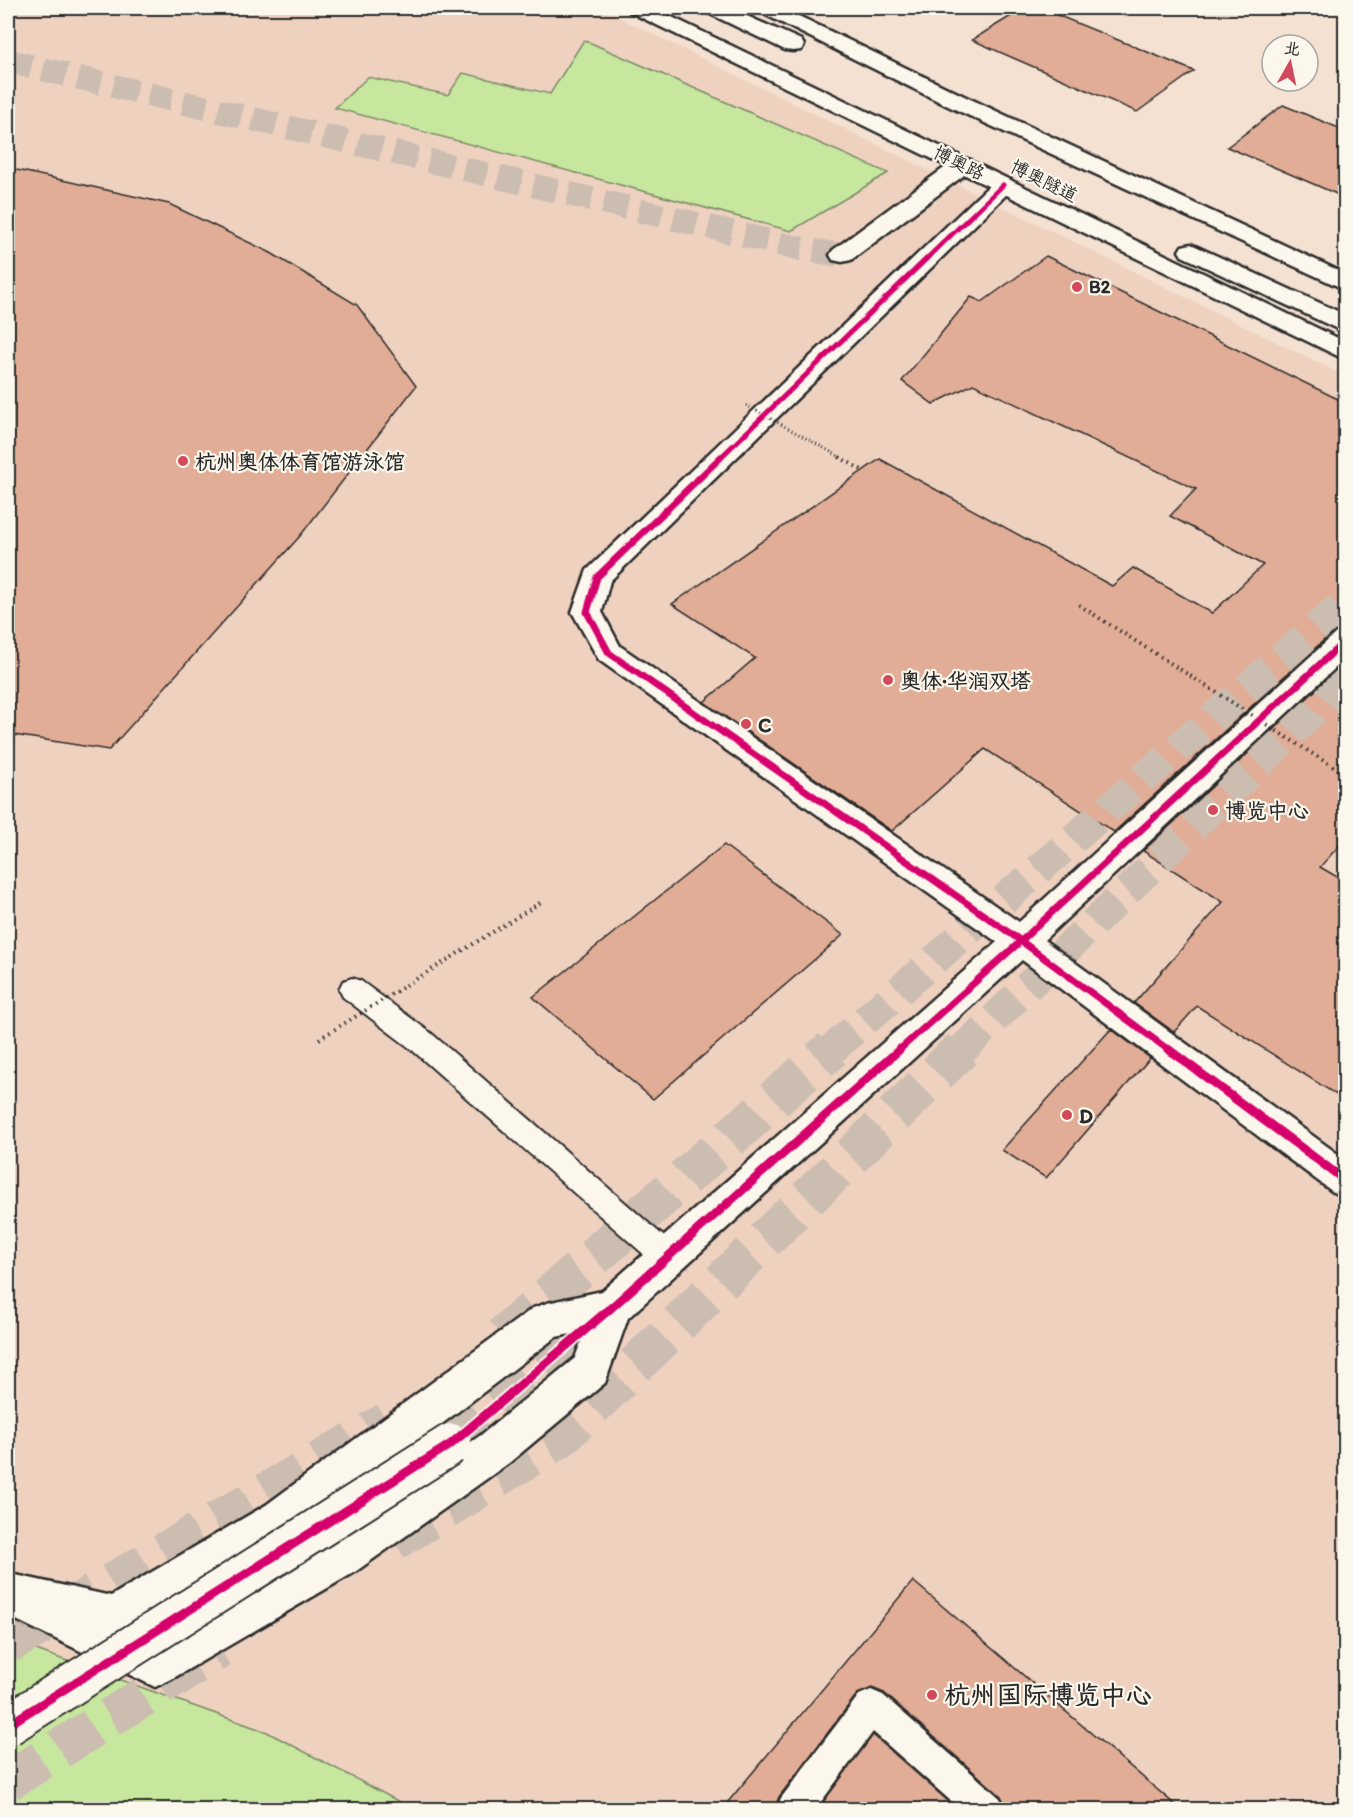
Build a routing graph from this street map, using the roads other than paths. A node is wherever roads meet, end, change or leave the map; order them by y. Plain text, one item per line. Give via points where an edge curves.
1 (638, 8) edge
2 (677, 8) edge
3 (713, 8) edge
4 (767, 8) edge
5 (963, 165) junction
6 (1013, 178) junction
7 (1148, 189) junction
8 (1173, 243) dead end
9 (842, 255) dead end
10 (1346, 282) edge
11 (1346, 325) edge
12 (1346, 352) edge
13 (1346, 640) edge
14 (1021, 941) junction
15 (352, 989) dead end
16 (1346, 1181) edge
17 (667, 1257) junction
18 (612, 1307) junction
19 (451, 1444) tunnel mouth
20 (9, 1594) edge
21 (8, 1725) edge
22 (794, 1809) edge
23 (988, 1809) edge

1 - 5 street, 博奥路
2 - 6 street, 博奥隧道
3 - 7 street, 博奥隧道 via 924,106
4 - 7 street
5 - 6 street, 博奥路
5 - 9 street
6 - 12 street, 博奥路
6 - 14 street via 597,576 587,612 609,652
7 - 10 street
8 - 11 street
13 - 14 street
14 - 16 street
14 - 17 street
15 - 17 lane via 421,1041
17 - 18 street
18 - 20 street via 547,1321 281,1520 114,1618
18 - 20 street via 591,1370 495,1449 340,1557 155,1665
19 - 21 street, bridge
22 - 23 lane via 871,1707

